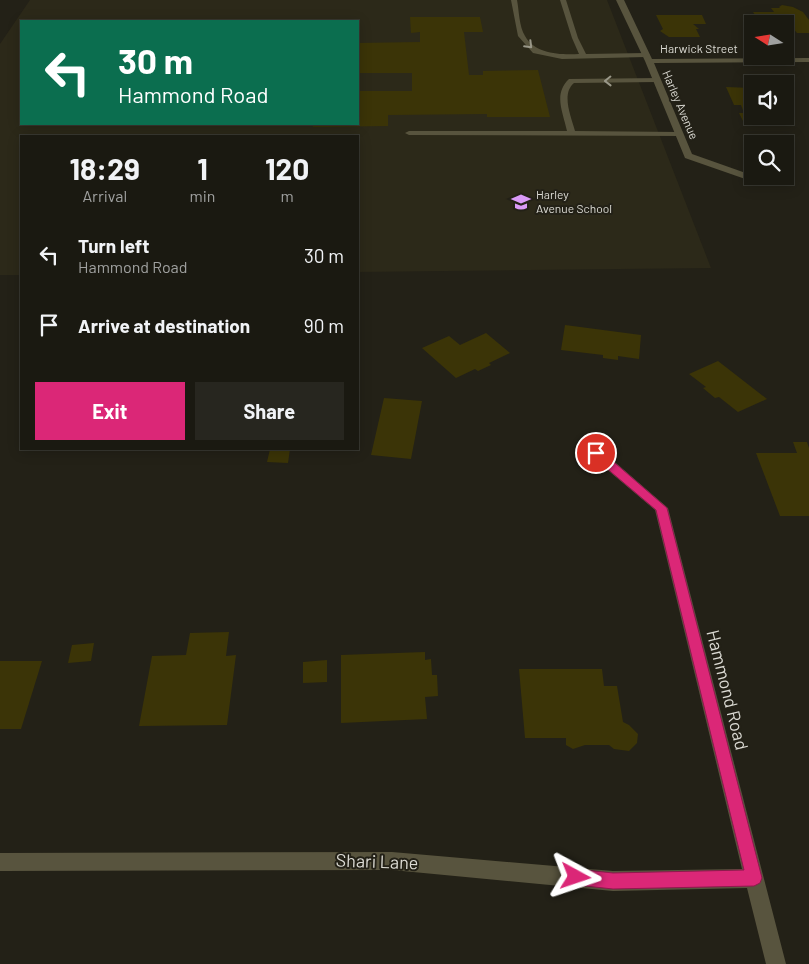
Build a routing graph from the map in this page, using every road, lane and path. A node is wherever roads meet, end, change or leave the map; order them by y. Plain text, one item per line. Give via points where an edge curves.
1 (514, 0) edge
2 (562, 0) edge
3 (620, 0) edge
4 (584, 57) junction
5 (647, 58) junction
6 (809, 60) edge
7 (657, 80) junction
8 (409, 133) dead end
9 (571, 133) junction
10 (679, 134) junction
11 (744, 176) edge
12 (596, 453) dead end
13 (0, 862) edge
14 (754, 878) junction
15 (776, 964) edge

1 -> 4 lane via 521,36 536,51 562,57
2 - 4 lane
3 - 5 street, Harley Avenue
4 - 5 lane
5 - 6 street, Harwick Street
5 - 7 street, Harley Avenue
7 -> 9 lane via 572,81 563,95
7 - 10 street, Harley Avenue
8 - 9 lane
9 - 10 lane
10 - 11 street, Harley Avenue via 688,156
12 - 14 street, Hammond Road via 661,508
13 - 14 street, Shari Lane via 392,861 613,881
14 - 15 street, Hammond Road

